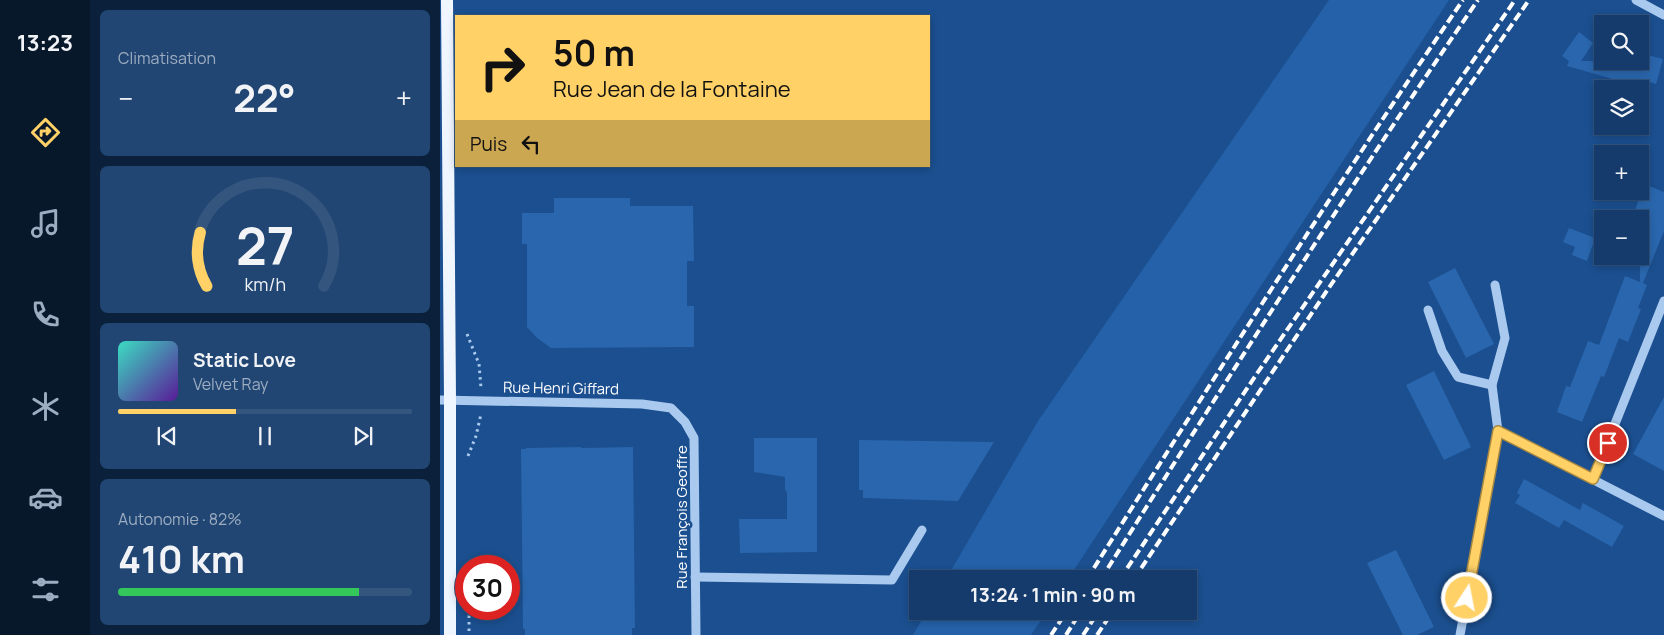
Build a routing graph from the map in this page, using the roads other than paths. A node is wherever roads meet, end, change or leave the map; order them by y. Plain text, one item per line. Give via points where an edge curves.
1 (447, 0) edge
2 (1636, 0) edge
3 (1664, 15) edge
4 (1495, 285) dead end
5 (1664, 301) edge
6 (1428, 310) dead end
7 (1492, 385) junction
8 (445, 400) edge
9 (671, 408) joint
10 (1498, 431) junction
11 (1593, 479) junction
12 (1664, 516) edge
13 (922, 530) dead end
14 (695, 577) junction
15 (440, 596) edge
16 (449, 606) junction
17 (450, 635) edge
18 (696, 635) edge
19 (1460, 635) edge

1 - 8 main road
2 - 3 street
4 - 7 street via 1506,338
5 - 11 street
6 - 7 street via 1442,351 1458,377
7 - 10 street
8 - 9 street, Rue Henri Giffard via 642,404
8 - 16 main road
9 - 14 street, Rue François Geoffre via 685,422 694,438
10 - 11 street
10 - 19 street
11 - 12 street
13 - 14 street via 892,580
14 - 18 street, Rue François Geoffre
15 - 16 main road
16 - 17 main road

